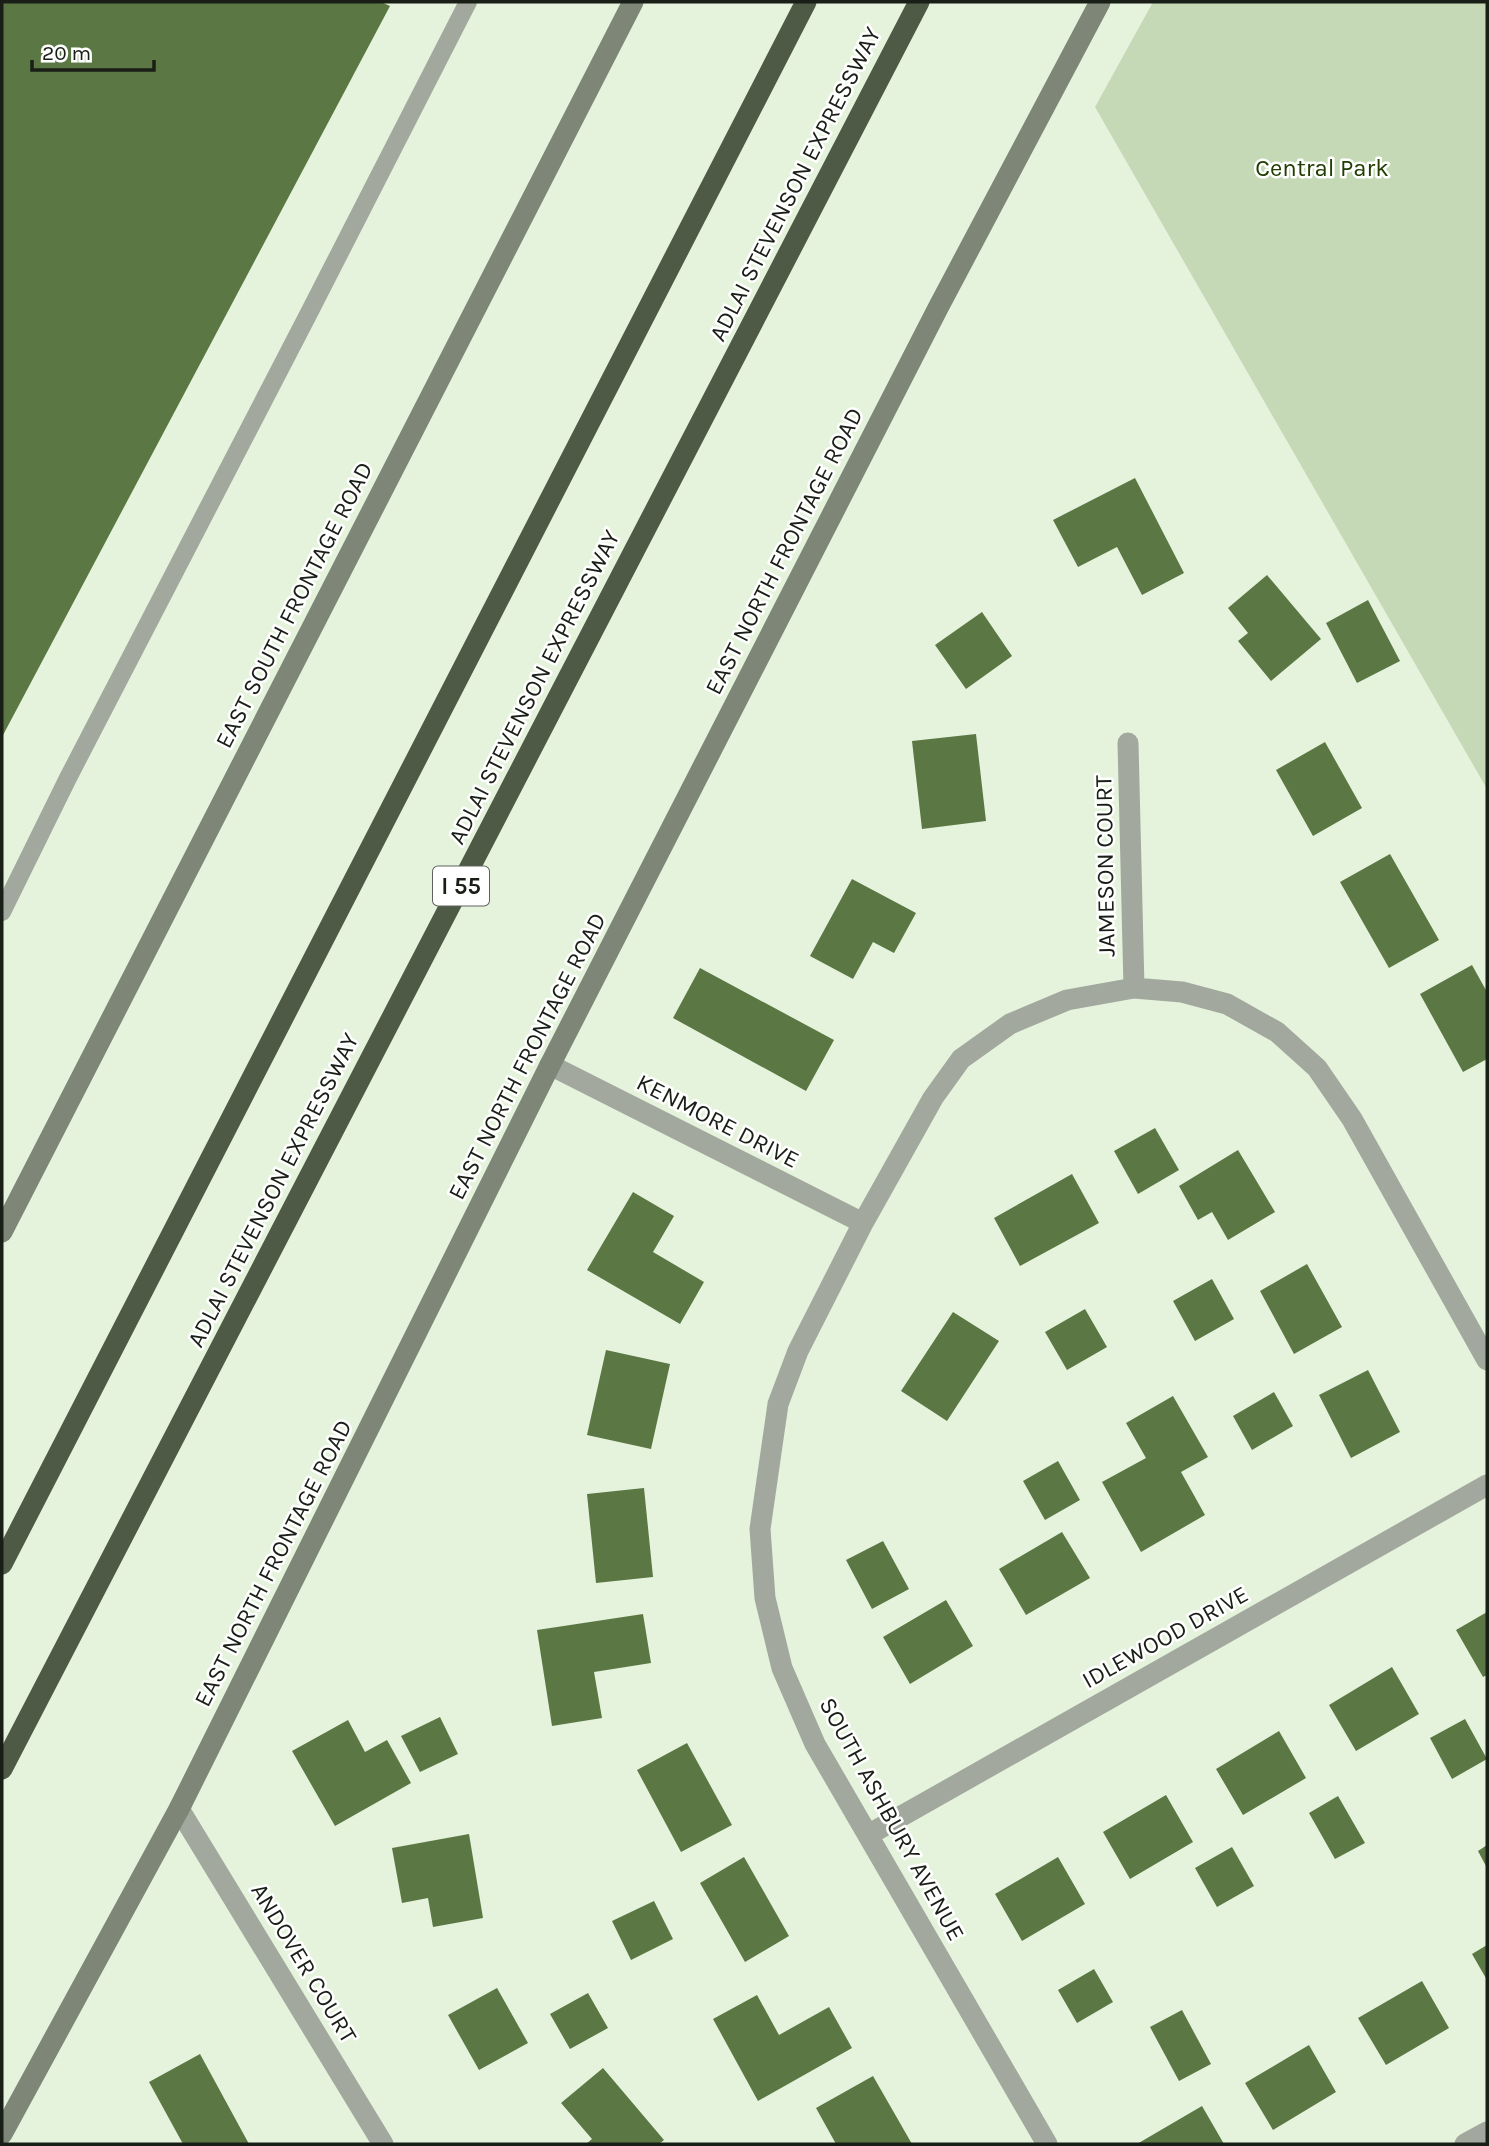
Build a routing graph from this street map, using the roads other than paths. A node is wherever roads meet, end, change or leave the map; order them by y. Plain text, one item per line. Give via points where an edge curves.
1 (468, 2) edge
2 (806, 2) edge
3 (919, 2) edge
4 (1100, 2) edge
5 (626, 4) edge
6 (1128, 743) dead end
7 (2, 912) edge
8 (1134, 988) junction
9 (550, 1065) junction
10 (863, 1223) junction
11 (2, 1232) edge
12 (1487, 1360) edge
13 (1487, 1485) edge
14 (2, 1564) edge
15 (2, 1769) edge
16 (179, 1809) junction
17 (868, 1835) junction
18 (1487, 2132) edge
19 (2, 2134) edge
20 (383, 2144) edge
21 (1047, 2144) edge
22 (1465, 2144) edge

1 - 7 lane
2 - 14 highway
3 - 15 highway, ADLAI STEVENSON EXPRESSWAY / I 55
4 - 9 street, EAST NORTH FRONTAGE ROAD
5 - 11 street, EAST SOUTH FRONTAGE ROAD
6 - 8 street, JAMESON COURT
8 - 10 street, SOUTH ASHBURY AVENUE via 1067,1000 1010,1024 961,1059 933,1098
8 - 12 street, SOUTH ASHBURY AVENUE via 1182,992 1227,1004 1277,1032 1317,1068 1352,1119
9 - 10 street, KENMORE DRIVE
9 - 16 street, EAST NORTH FRONTAGE ROAD
10 - 17 street, SOUTH ASHBURY AVENUE via 798,1351 778,1404 760,1529 765,1598 782,1668 815,1744
13 - 17 street, IDLEWOOD DRIVE
16 - 19 street, EAST NORTH FRONTAGE ROAD
16 - 20 street, ANDOVER COURT
17 - 21 street, SOUTH ASHBURY AVENUE
18 - 22 street

